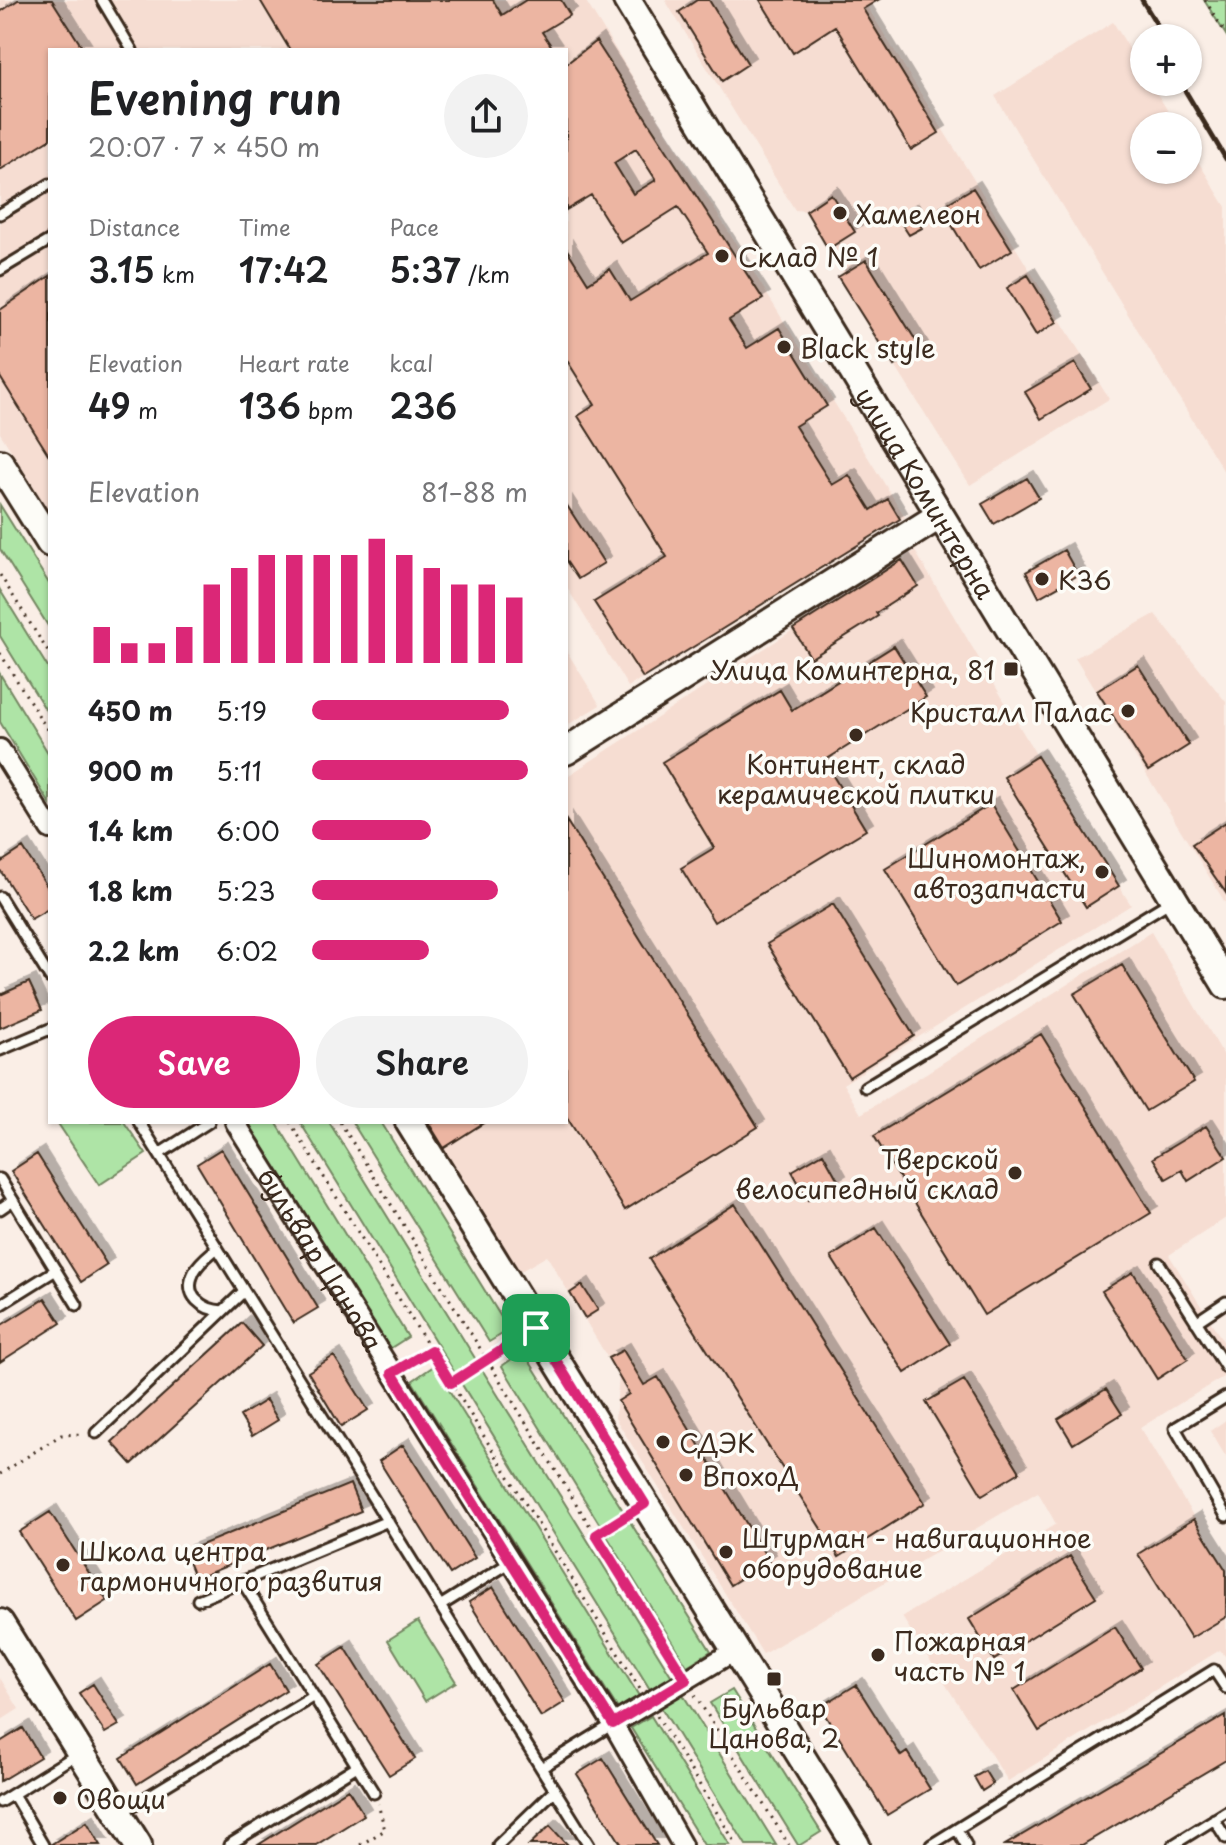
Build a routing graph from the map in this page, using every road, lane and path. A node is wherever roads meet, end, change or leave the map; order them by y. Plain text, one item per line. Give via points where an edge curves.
1 (102, 0) edge
2 (627, 0) edge
3 (1205, 0) edge
4 (1226, 34) edge
5 (131, 48) edge
6 (48, 185) edge
7 (0, 214) edge
8 (48, 241) edge
9 (0, 270) edge
10 (0, 463) edge
11 (939, 516) junction
12 (48, 540) edge
13 (0, 575) edge
14 (48, 652) edge
15 (0, 653) edge
16 (48, 731) edge
17 (0, 749) edge
18 (568, 750) edge
19 (48, 826) edge
20 (0, 897) edge
21 (1174, 900) junction
22 (48, 975) edge
23 (1226, 984) edge
24 (48, 1030) edge
25 (0, 1050) edge
26 (865, 1087) dead end
27 (140, 1124) edge
28 (206, 1124) edge
29 (236, 1124) edge
30 (291, 1124) edge
31 (341, 1124) edge
32 (410, 1124) edge
33 (159, 1154) junction
34 (0, 1179) edge
35 (13, 1200) junction
36 (0, 1209) edge
37 (217, 1248) junction
38 (1159, 1263) dead end
39 (56, 1270) junction
40 (244, 1291) junction
41 (1226, 1302) edge
42 (0, 1305) edge
43 (77, 1305) dead end
44 (223, 1311) junction
45 (1196, 1322) junction
46 (536, 1328) junction
47 (431, 1350) junction
48 (487, 1359) junction
49 (1226, 1368) edge
50 (392, 1373) junction
51 (451, 1383) junction
52 (1226, 1397) edge
53 (96, 1433) joint
54 (0, 1474) edge
55 (645, 1504) junction
56 (1226, 1516) edge
57 (388, 1521) junction
58 (596, 1535) junction
59 (511, 1562) junction
60 (242, 1581) junction
61 (198, 1600) dead end
62 (440, 1606) junction
63 (0, 1623) edge
64 (736, 1650) junction
65 (686, 1680) junction
66 (1226, 1688) edge
67 (314, 1696) junction
68 (649, 1702) junction
69 (613, 1724) junction
70 (80, 1752) junction
71 (357, 1766) junction
72 (541, 1768) junction
73 (555, 1790) junction
74 (374, 1793) joint
75 (13, 1794) junction
76 (0, 1802) edge
77 (1226, 1812) edge
78 (119, 1814) junction
79 (1214, 1819) junction
80 (957, 1829) junction
81 (1226, 1838) edge
82 (43, 1845) edge
83 (138, 1845) edge
84 (229, 1845) edge
85 (360, 1845) edge
86 (498, 1845) edge
87 (589, 1845) edge
88 (682, 1845) edge
89 (737, 1845) edge
90 (789, 1845) edge
91 (856, 1845) edge
92 (931, 1845) edge
93 (966, 1845) edge
94 (1173, 1845) edge

1 - 5 lane
2 - 11 street, улица Коминтерна
3 - 4 path
6 - 7 lane
8 - 9 lane
10 - 12 street
11 - 18 street
11 - 21 street, улица Коминтерна
13 - 14 path
15 - 16 path
17 - 19 street
20 - 22 lane
21 - 23 street, улица Коминтерна
21 - 26 lane
24 - 25 lane
27 - 33 lane
28 - 33 lane
29 - 50 street, бульвар Цанова
30 - 47 path
31 - 48 path
32 - 46 street
33 - 37 lane
34 - 35 lane
35 - 36 lane
35 - 39 lane
37 - 40 lane
37 - 44 lane via 192,1275 191,1290 208,1310
38 - 45 lane
39 - 42 lane
39 - 43 lane
40 - 44 lane
40 - 57 lane
41 - 45 lane
44 - 53 lane
45 - 49 lane
46 - 48 path
46 - 55 street
47 - 50 path
47 - 51 path
48 - 51 path
48 - 58 path
50 - 59 street, бульвар Цанова
51 - 68 path
52 - 56 lane via 1175,1428
53 - 54 path via 61,1435
55 - 58 path
55 - 64 street
57 - 60 lane
57 - 62 lane
58 - 65 path
59 - 62 lane
59 - 69 street, бульвар Цанова
60 - 61 lane
60 - 67 lane
62 - 72 lane
63 - 70 street
64 - 65 street
64 - 91 street
65 - 68 street
65 - 90 path
66 - 80 lane via 1214,1670
67 - 71 lane
67 - 78 lane
68 - 69 street
68 - 89 path
69 - 72 lane
69 - 88 street, бульвар Цанова
70 - 75 lane
70 - 78 street
71 - 74 lane
71 - 84 lane
72 - 73 lane
73 - 86 lane
73 - 87 lane
74 - 85 path via 385,1830
75 - 76 lane
75 - 82 lane
77 - 79 lane
78 - 83 street
79 - 81 lane
79 - 94 lane
80 - 92 lane
80 - 93 lane

